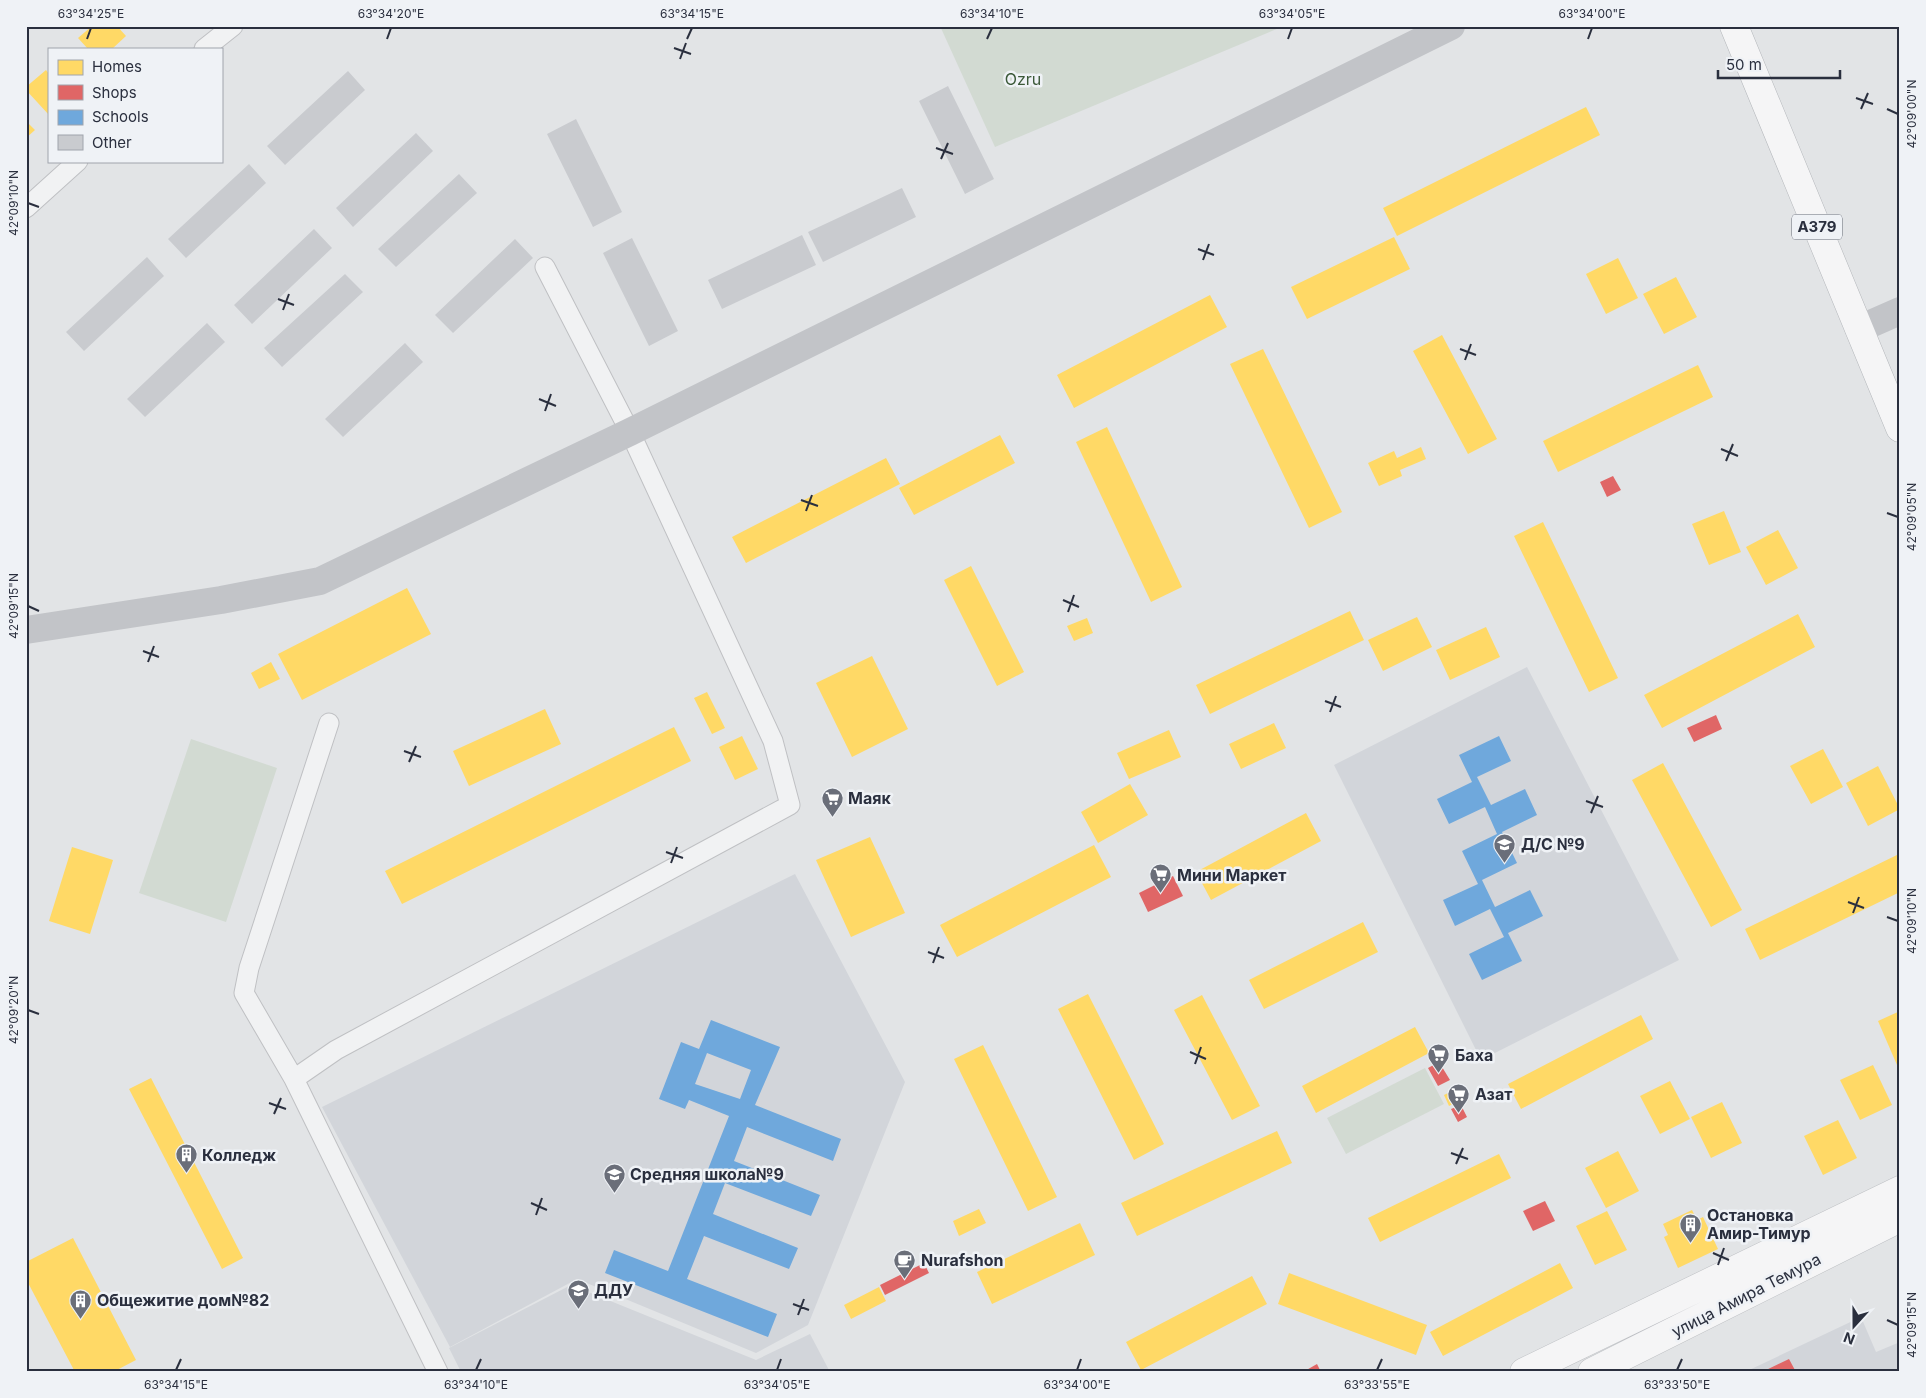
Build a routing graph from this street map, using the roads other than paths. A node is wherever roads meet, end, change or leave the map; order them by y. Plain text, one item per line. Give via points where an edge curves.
1 (233, 26) edge
2 (1451, 26) edge
3 (1734, 26) edge
4 (205, 48) edge
5 (77, 162) edge
6 (26, 208) edge
7 (545, 267) dead end
8 (1900, 311) edge
9 (1859, 329) junction
10 (1900, 428) edge
11 (630, 432) junction
12 (26, 630) edge
13 (328, 723) dead end
14 (294, 1079) junction
15 (1900, 1190) edge
16 (1900, 1218) edge
17 (438, 1372) edge
18 (1524, 1372) edge
19 (1592, 1372) edge

1 - 4 street
2 - 11 street
3 - 9 main road, A379
5 - 6 street
7 - 11 street
8 - 9 street
9 - 10 main road, A379
11 - 12 street via 320,581
11 - 14 street via 773,741 790,805 336,1050
13 - 14 street via 249,968 244,993
14 - 17 street
15 - 18 main road, улица Амира Темура
16 - 19 main road, улица Амира Темура

